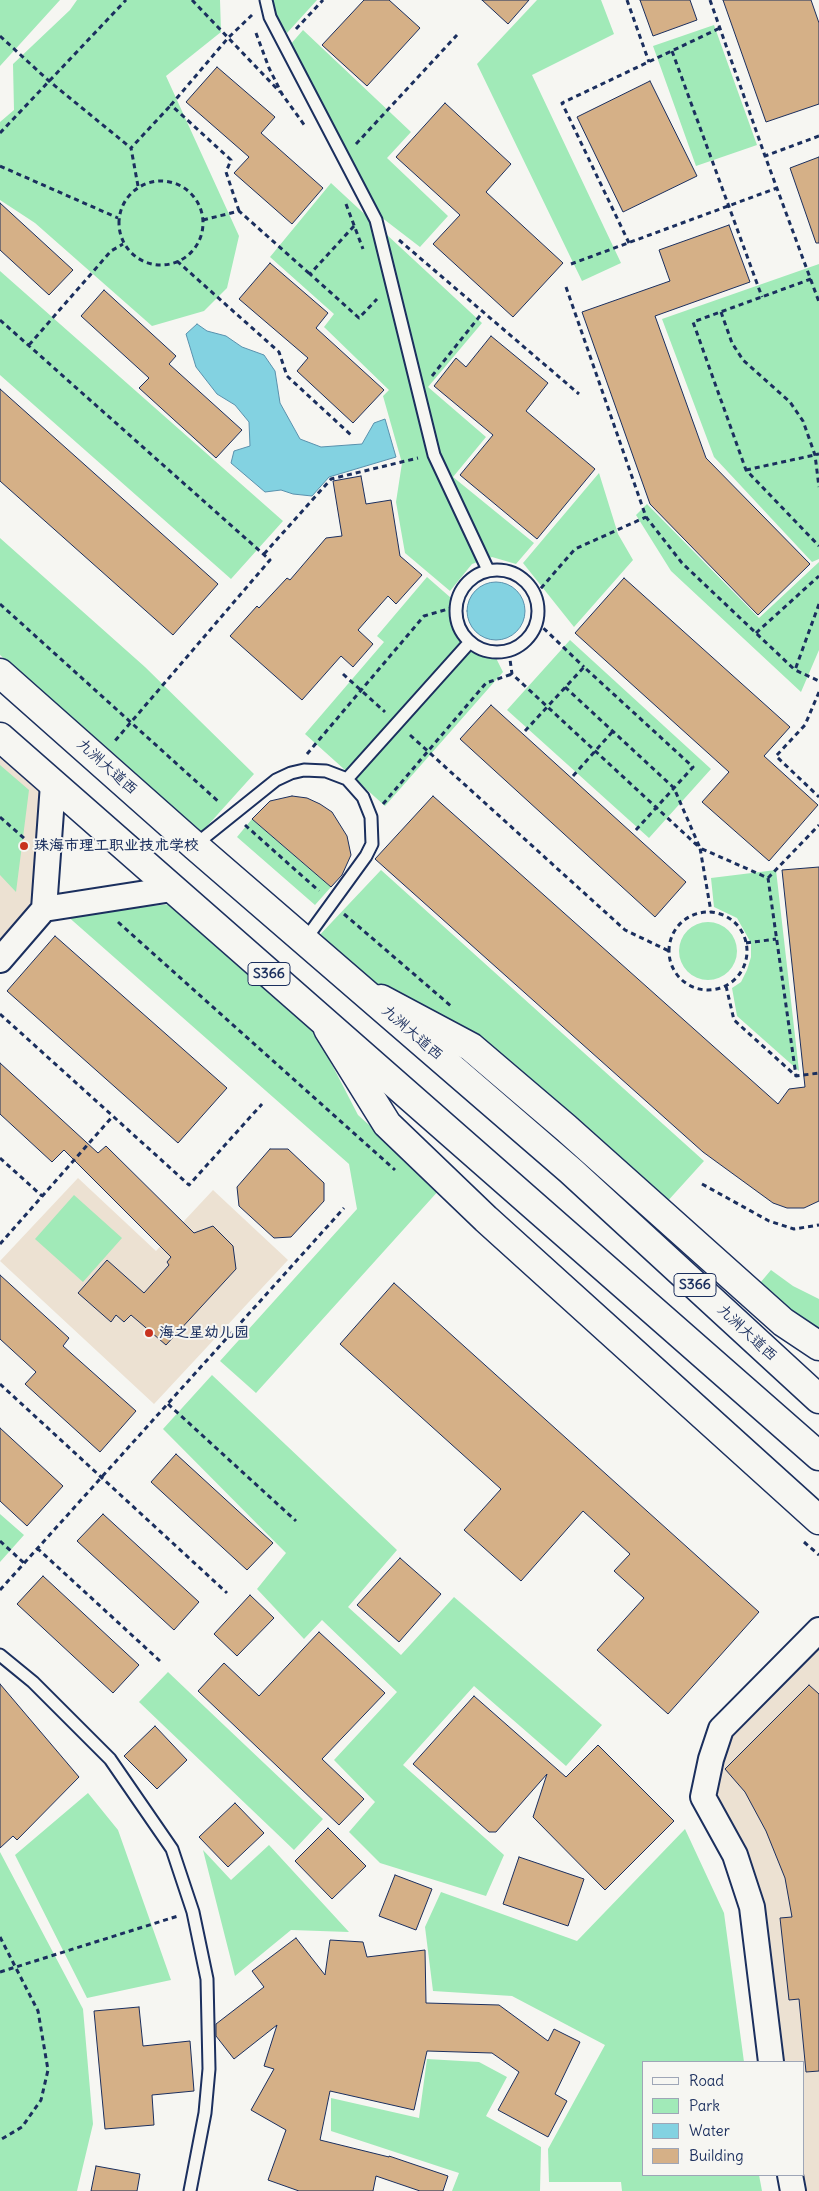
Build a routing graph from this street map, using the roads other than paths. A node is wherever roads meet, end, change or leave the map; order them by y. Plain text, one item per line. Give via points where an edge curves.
1 (266, 0) edge
2 (488, 570) junction
3 (469, 643) junction
4 (0, 673) edge
5 (0, 737) edge
6 (346, 779) junction
7 (53, 784) junction
8 (195, 846) junction
9 (172, 889) junction
10 (44, 909) junction
11 (305, 940) junction
12 (0, 960) edge
13 (359, 987) junction
14 (324, 1022) junction
15 (819, 1346) edge
16 (819, 1399) edge
17 (819, 1456) edge
18 (819, 1520) edge
19 (819, 1630) edge
20 (0, 1655) edge
21 (771, 2061) edge
22 (790, 2176) edge
23 (190, 2191) edge
24 (793, 2191) edge

1 - 2 lane via 270,17 376,220 434,454
2 - 3 lane via 476,575 458,594 455,607 458,627
2 - 3 lane via 516,574 527,583 535,594 537,622 521,646 509,652 481,650
3 - 6 lane
4 - 8 main road, 九洲大道西 / S366
5 - 7 main road, S366
6 - 8 lane via 326,771 290,773 276,780
6 - 11 lane via 363,797 371,818 372,844
7 - 9 main road, S366
7 - 10 street
8 - 11 main road, 九洲大道西 / S366
9 - 10 street
9 - 14 main road, S366
10 - 12 street
11 - 13 main road, 九洲大道西 / S366
13 - 15 main road via 471,1047 783,1322
13 - 16 main road, 九洲大道西 / S366 via 571,1171
14 - 17 main road, S366
14 - 18 main road via 387,1124 486,1219
19 - 21 street via 721,1729 703,1797 735,1855 752,1907
20 - 23 lane via 33,1682 110,1759 172,1849 193,1912 207,1979 209,2069 205,2113
22 - 24 street

